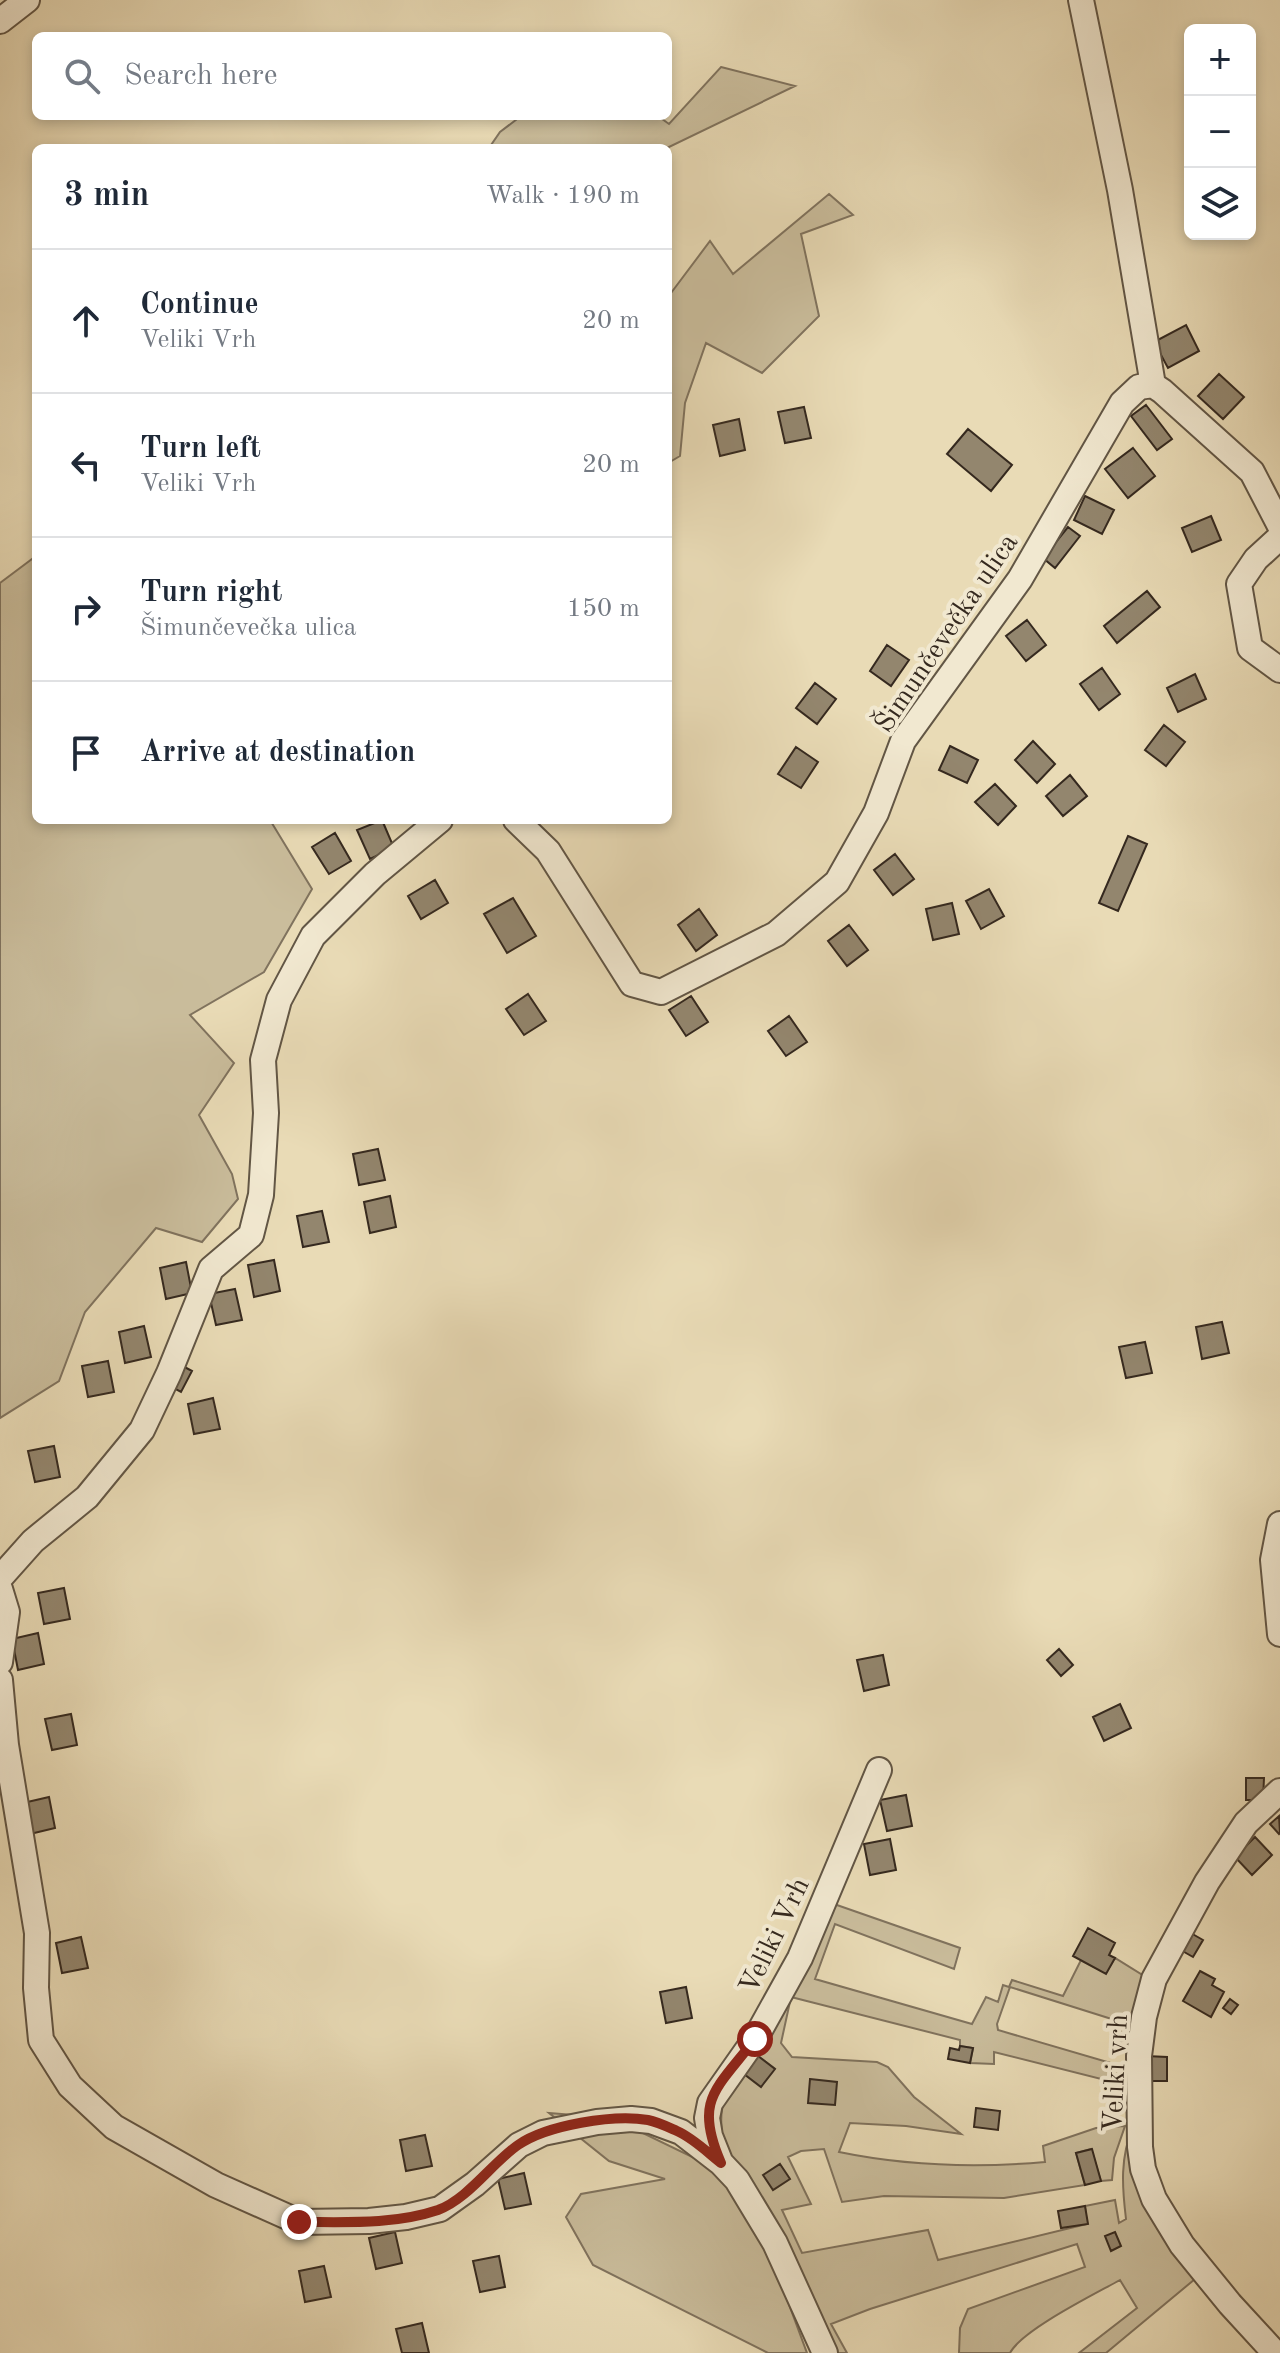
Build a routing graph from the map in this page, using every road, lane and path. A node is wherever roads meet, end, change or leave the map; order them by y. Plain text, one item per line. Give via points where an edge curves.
1 (27, 0) edge
2 (1081, 0) edge
3 (0, 21) edge
4 (1153, 385) junction
5 (1280, 526) edge
6 (1280, 537) edge
7 (1280, 670) edge
8 (435, 824) edge
9 (520, 824) edge
10 (1280, 1524) edge
11 (0, 1578) edge
12 (0, 1589) edge
13 (1280, 1634) edge
14 (0, 1662) edge
15 (0, 1680) edge
16 (879, 1770) dead end
17 (1280, 1791) edge
18 (721, 2163) junction
19 (825, 2353) edge
20 (1275, 2353) edge

1 - 3 street
2 - 4 street
4 - 5 street via 1252,472
4 - 9 street, Šimunčevečka ulica via 1139,387 1122,403 1020,579 903,741 876,813 837,882 776,934 661,992 632,984 548,851
6 - 7 street via 1239,584 1250,648
8 - 11 street via 313,936 279,1000 263,1060 261,1195 251,1235 211,1269 142,1430 87,1497 33,1541
10 - 13 street via 1273,1560
12 - 14 street via 7,1612
15 - 18 street via 37,1933 41,2040 70,2086 114,2127 216,2185 299,2222 369,2221 440,2209 519,2145 573,2125 651,2121 681,2132
16 - 18 street, Veliki Vrh via 800,1958 755,2039 710,2103 710,2136
17 - 20 street, Veliki vrh via 1246,1823 1154,1979 1139,2056 1140,2147 1154,2199 1182,2245
18 - 19 street via 775,2243

